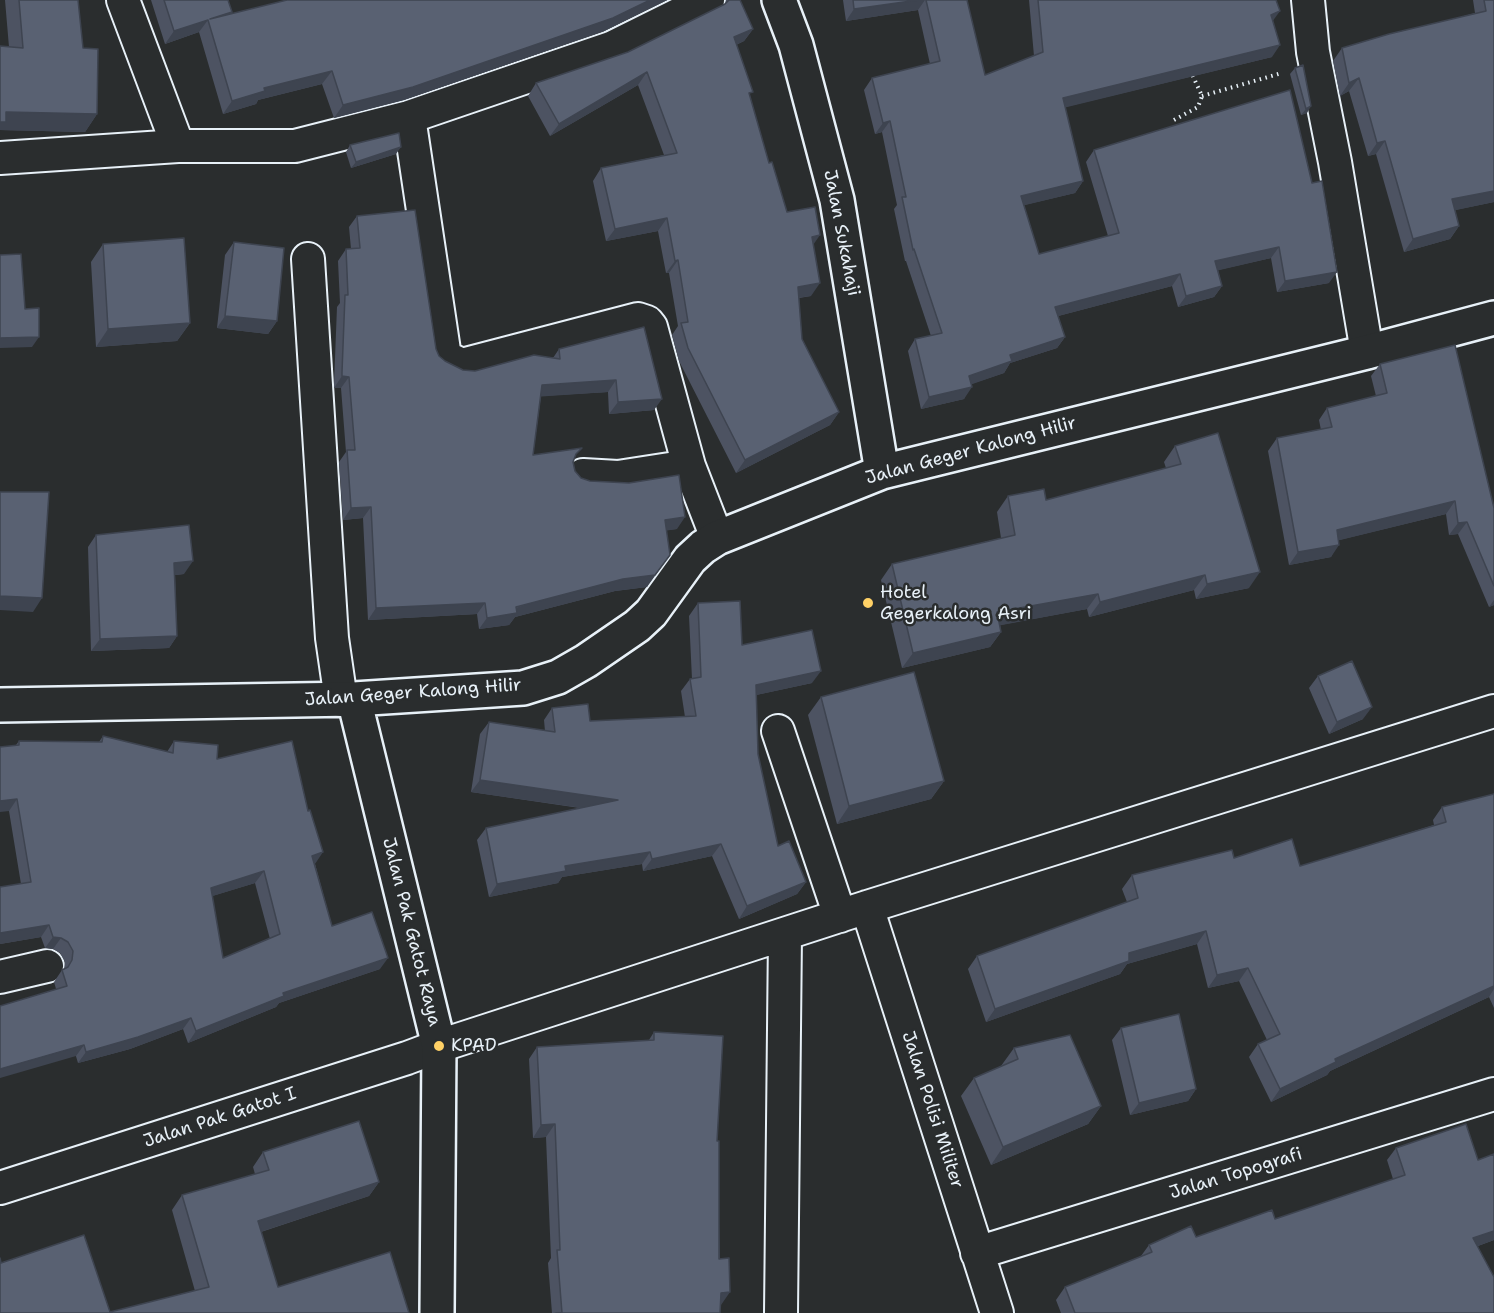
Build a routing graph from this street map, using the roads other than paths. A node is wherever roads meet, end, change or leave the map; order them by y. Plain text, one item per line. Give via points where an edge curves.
1 (123, 0) edge
2 (708, 0) edge
3 (779, 0) edge
4 (1308, 0) edge
5 (409, 117) junction
6 (178, 146) junction
7 (0, 158) edge
8 (308, 259) dead end
9 (1494, 318) edge
10 (1366, 352) junction
11 (689, 466) junction
12 (882, 472) junction
13 (583, 475) dead end
14 (717, 538) junction
15 (348, 700) junction
16 (0, 705) edge
17 (1494, 711) edge
18 (778, 731) dead end
19 (854, 912) junction
20 (785, 934) junction
21 (47, 966) dead end
22 (0, 977) edge
23 (439, 1046) junction
24 (1494, 1094) edge
25 (0, 1188) edge
26 (977, 1253) junction
27 (437, 1313) edge
28 (781, 1313) edge
29 (997, 1313) edge

1 - 6 street
2 - 5 street via 611,48
3 - 12 main road, Jalan Sukahaji via 796,45 837,200
4 - 10 street
5 - 6 street via 295,146
5 - 11 street via 445,357 462,365 642,320 651,327
6 - 7 street
8 - 15 street via 332,638
9 - 10 main road, Jalan Geger Kalong Hilir
10 - 12 main road, Jalan Geger Kalong Hilir
11 - 13 street via 618,477
11 - 14 street
12 - 14 main road, Jalan Geger Kalong Hilir
14 - 15 main road, Jalan Geger Kalong Hilir via 690,559 644,620 558,677 523,688
15 - 16 main road, Jalan Geger Kalong Hilir
15 - 23 main road, Jalan Pak Gatot Raya
17 - 19 street, Jalan Pak Gatot I
18 - 19 street, Jalan Polisi Militer
19 - 20 street, Jalan Pak Gatot I
19 - 26 street, Jalan Polisi Militer
20 - 23 street, Jalan Pak Gatot I
20 - 28 street
21 - 22 street
23 - 25 street, Jalan Pak Gatot I
23 - 27 main road, Jalan Pak Gatot Raya
24 - 26 street, Jalan Topografi
26 - 29 street, Jalan Polisi Militer

